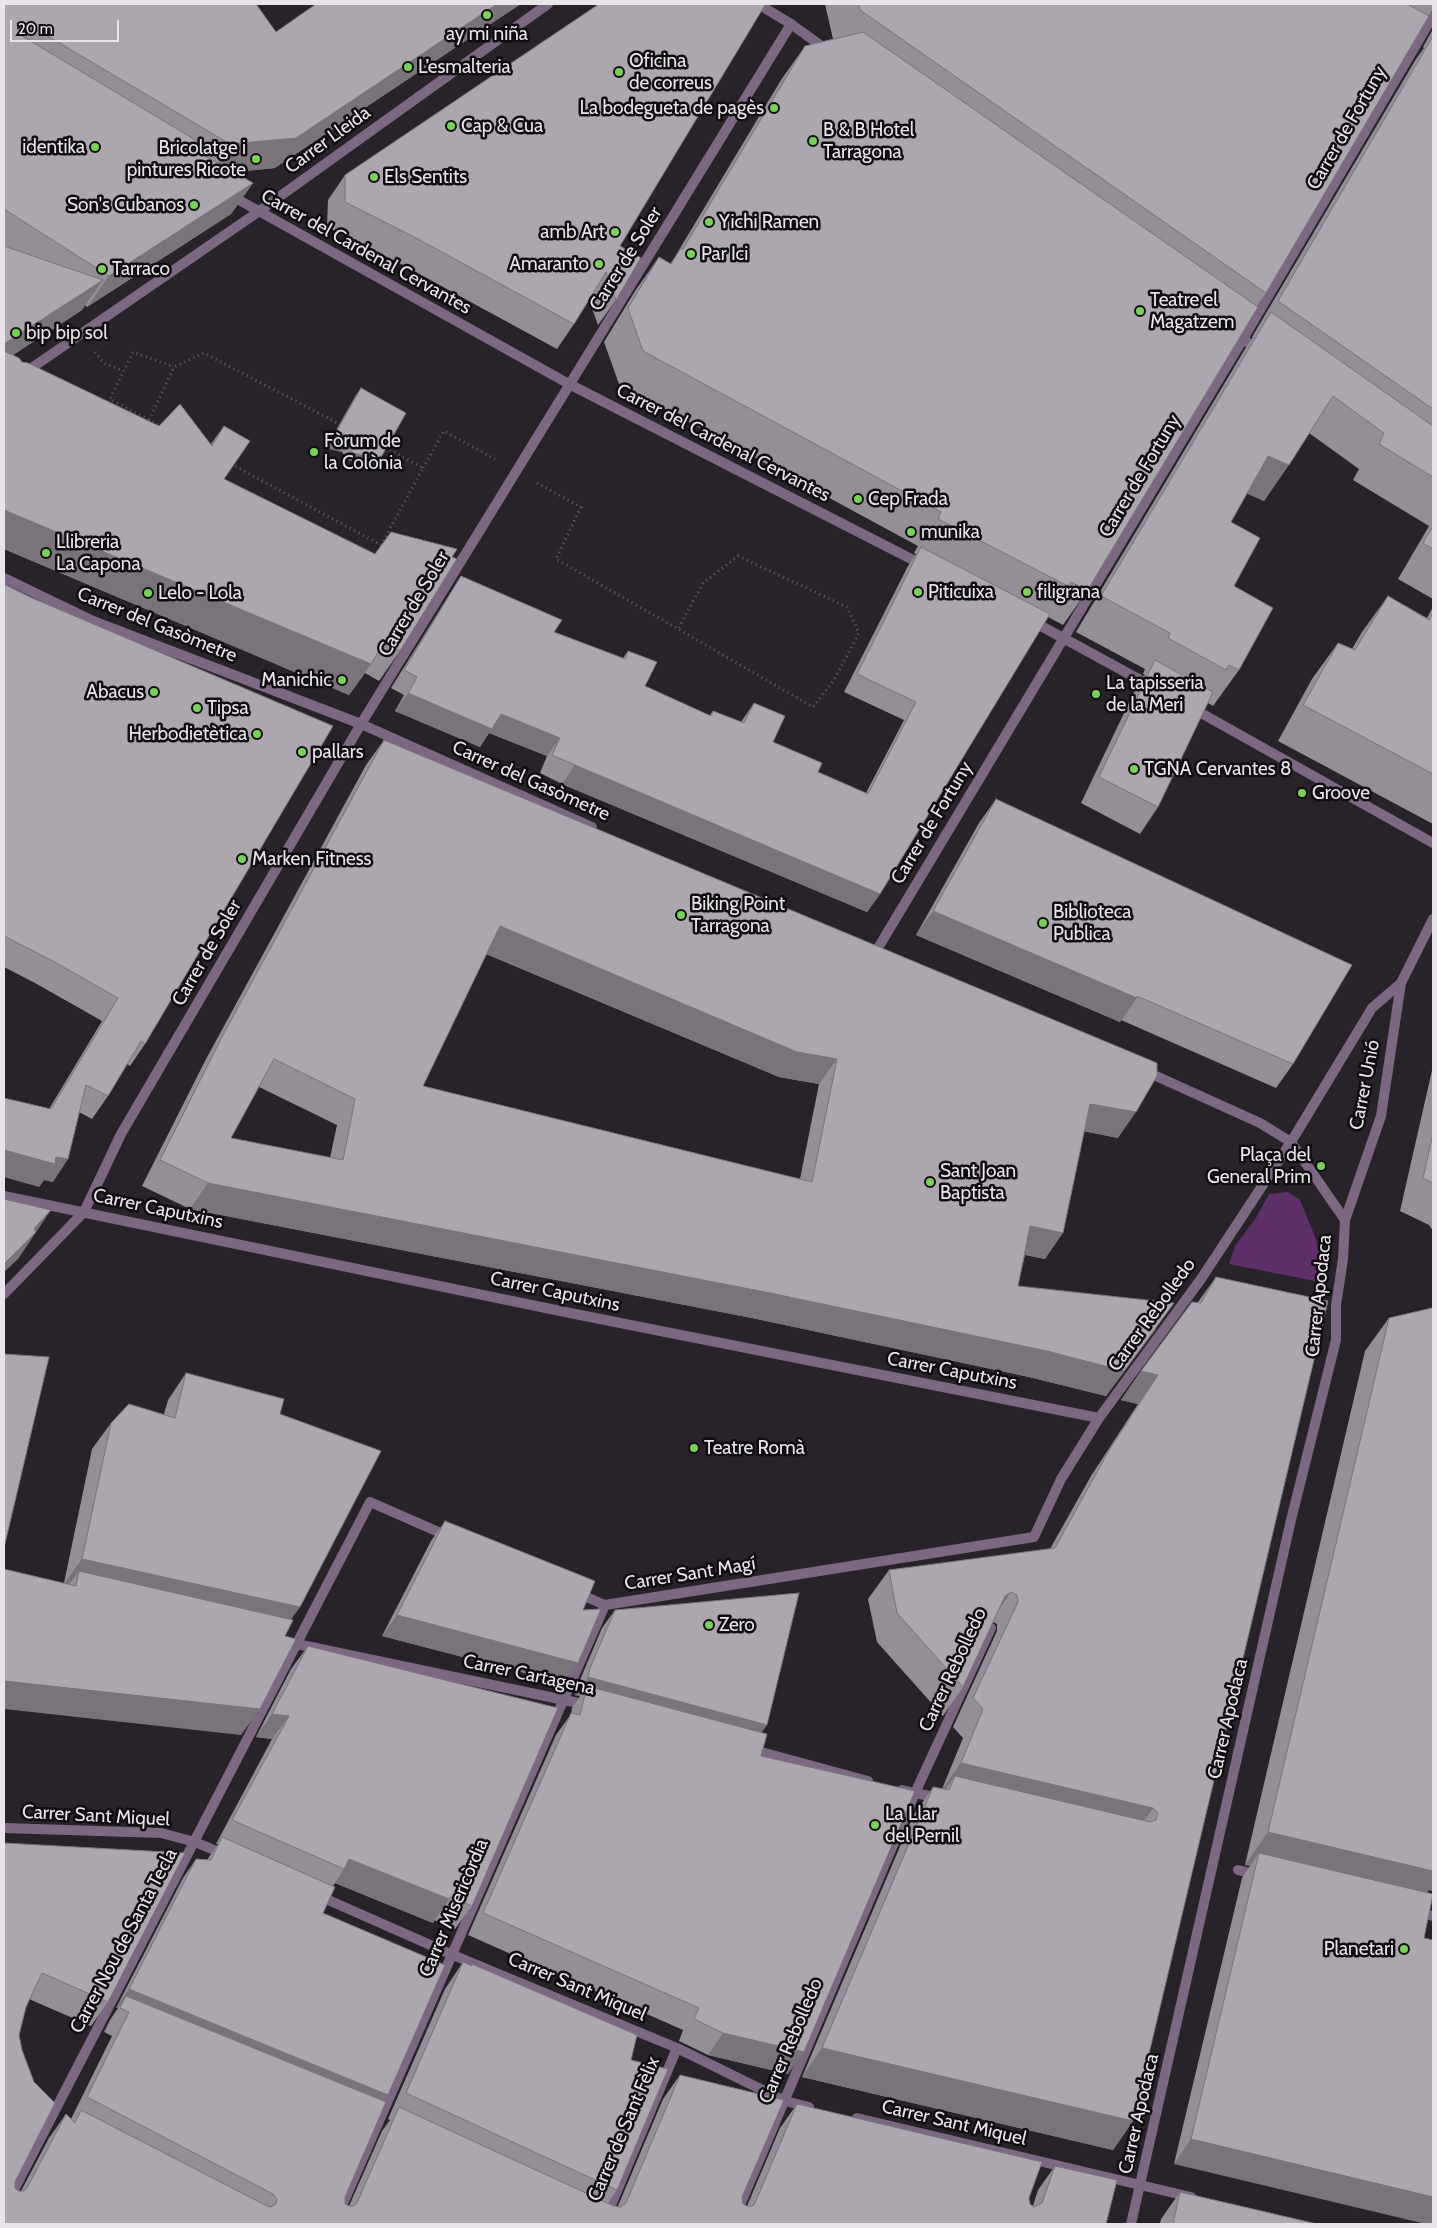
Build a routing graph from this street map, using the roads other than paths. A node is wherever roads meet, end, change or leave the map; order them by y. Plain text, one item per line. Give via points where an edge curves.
1 (548, 4) edge
2 (758, 4) edge
3 (1433, 16) edge
4 (791, 24) junction
5 (840, 58) edge
6 (224, 192) edge
7 (258, 212) junction
8 (1219, 322) edge
9 (1243, 339) junction
10 (1267, 356) edge
11 (569, 384) junction
12 (4, 387) edge
13 (931, 569) edge
14 (4, 578) edge
15 (1020, 615) edge
16 (1064, 638) junction
17 (1159, 690) edge
18 (1184, 704) edge
19 (361, 724) junction
20 (605, 833) edge
21 (1433, 843) edge
22 (1433, 919) edge
23 (874, 953) edge
24 (1401, 982) junction
25 (1140, 1068) edge
26 (1291, 1142) junction
27 (4, 1196) edge
28 (84, 1212) junction
29 (1345, 1220) junction
30 (4, 1294) edge
31 (1099, 1418) junction
32 (1034, 1537) joint
33 (460, 1542) edge
34 (569, 1590) edge
35 (605, 1605) junction
36 (991, 1628) edge
37 (277, 1640) edge
38 (297, 1644) junction
39 (564, 1699) junction
40 (602, 1709) edge
41 (744, 1747) edge
42 (877, 1783) edge
43 (896, 1788) edge
44 (915, 1793) junction
45 (946, 1800) edge
46 (4, 1828) edge
47 (195, 1842) junction
48 (240, 1861) edge
49 (1238, 1870) dead end
50 (1266, 1877) edge
51 (311, 1892) edge
52 (1405, 1909) edge
53 (1433, 1916) edge
54 (453, 1955) junction
55 (677, 2048) junction
56 (785, 2101) junction
57 (823, 2110) edge
58 (851, 2117) edge
59 (1141, 2185) junction
60 (1206, 2200) edge
61 (4, 2209) edge
62 (598, 2223) edge
63 (334, 2224) edge
64 (732, 2224) edge
65 (1131, 2224) edge

1 - 7 street, Carrer Lleida
2 - 4 street
3 - 9 street, Carrer de Fortuny
4 - 5 street
4 - 11 street, Carrer de Soler
6 - 7 street, Carrer del Cardenal Cervantes
7 - 11 street, Carrer del Cardenal Cervantes
7 - 12 street, Carrer Lleida
8 - 9 street
9 - 10 street
9 - 16 street, Carrer de Fortuny
11 - 13 street, Carrer del Cardenal Cervantes
11 - 19 street, Carrer de Soler
14 - 19 street, Carrer del Gasòmetre via 93,621
15 - 16 street
16 - 17 street
16 - 23 street, Carrer de Fortuny
18 - 21 street
19 - 20 street, Carrer del Gasòmetre
19 - 28 street, Carrer de Soler via 121,1134
22 - 24 street, Carrer Unió
24 - 26 street, Carrer Unió via 1372,1008
24 - 29 street, Carrer Unió via 1381,1116
25 - 26 street via 1260,1123
26 - 29 street
26 - 31 street, Carrer Rebolledo via 1205,1280
27 - 28 street, Carrer Caputxins
28 - 30 street, Carrer de Soler
28 - 31 street, Carrer Caputxins
29 - 59 street, Carrer Apodaca via 1343,1259 1332,1304 1336,1340 1291,1520
31 - 32 street, Carrer Rebolledo via 1061,1479
32 - 35 street, Carrer Sant Magí
33 - 38 street, Carrer Nou de Santa Tecla via 370,1502
34 - 35 street, Carrer Sant Magí
35 - 39 street, Carrer Misericòrdia
36 - 44 street, Carrer Rebolledo
37 - 38 street, Carrer Cartagena
38 - 39 street, Carrer Cartagena
38 - 47 street, Carrer Nou de Santa Tecla
39 - 40 street, Carrer Cartagena
39 - 54 street, Carrer Misericòrdia
41 - 42 street
43 - 44 street
44 - 45 street
44 - 56 street, Carrer Rebolledo
46 - 47 street, Carrer Sant Miquel via 161,1833
47 - 48 street, Carrer Sant Miquel
47 - 61 street, Carrer Nou de Santa Tecla via 55,2121
49 - 50 street
51 - 54 street, Carrer Sant Miquel
52 - 53 street
54 - 55 street, Carrer Sant Miquel
54 - 63 street, Carrer Misericòrdia
55 - 56 street, Carrer Sant Miquel
55 - 62 street, Carrer de Sant Fèlix
56 - 57 street, Carrer Sant Miquel
56 - 64 street, Carrer Rebolledo
58 - 59 street, Carrer Sant Miquel via 1040,2166
59 - 60 street, Carrer Sant Miquel
59 - 65 street, Carrer Apodaca

